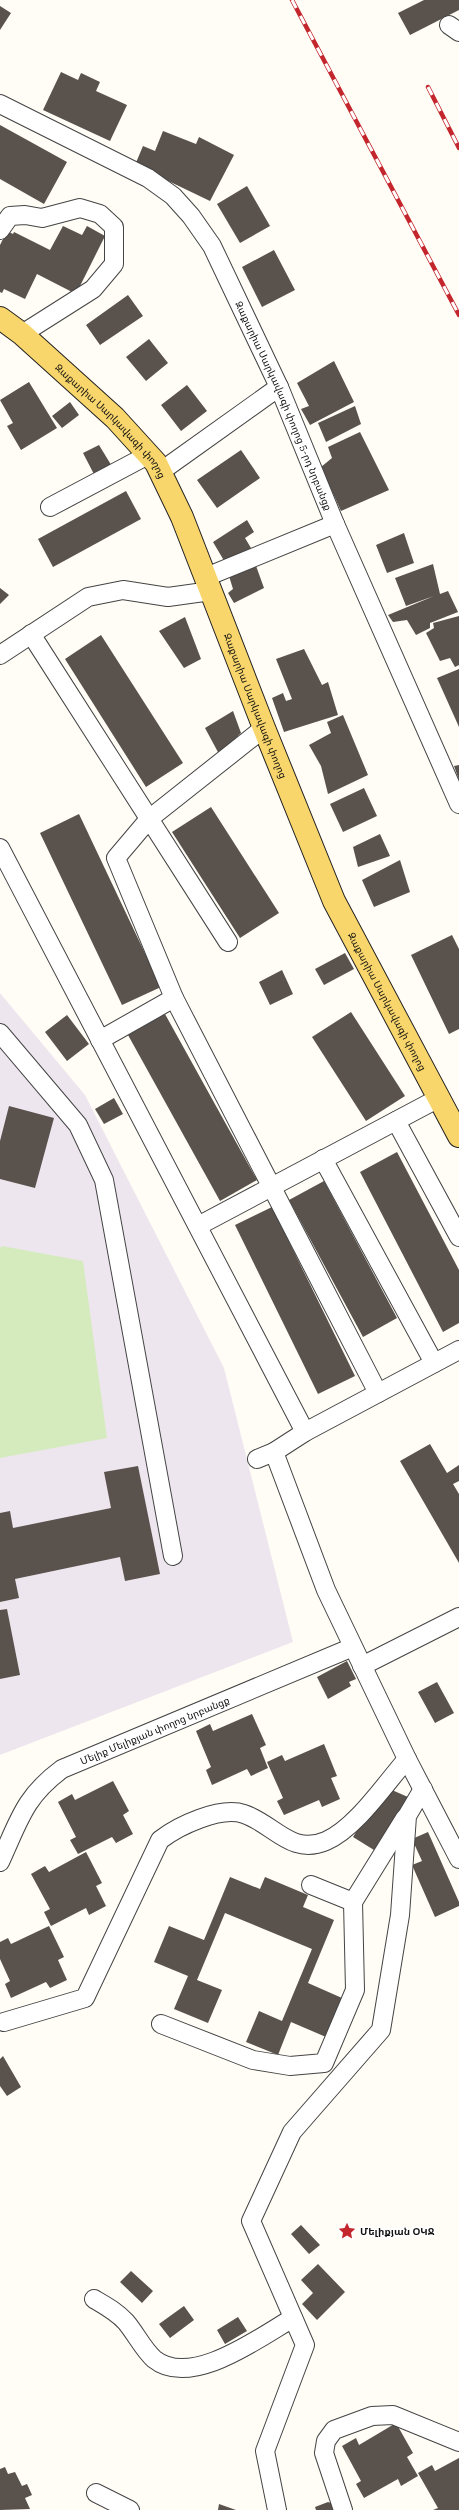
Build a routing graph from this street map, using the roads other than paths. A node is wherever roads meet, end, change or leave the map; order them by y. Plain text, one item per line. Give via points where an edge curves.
1 (0, 104) edge
2 (0, 230) edge
3 (0, 318) edge
4 (22, 334) junction
5 (279, 386) junction
6 (154, 463) junction
7 (50, 508) dead end
8 (334, 524) junction
9 (209, 584) junction
10 (31, 634) junction
11 (0, 655) edge
12 (264, 728) junction
13 (459, 804) edge
14 (148, 819) junction
15 (2, 858) edge
16 (228, 942) dead end
17 (174, 998) junction
18 (0, 1033) edge
19 (100, 1040) junction
20 (439, 1098) junction
21 (396, 1121) junction
22 (459, 1136) edge
23 (323, 1160) junction
24 (270, 1188) junction
25 (198, 1226) junction
26 (459, 1237) edge
27 (459, 1350) edge
28 (434, 1363) junction
29 (378, 1393) junction
30 (305, 1432) junction
31 (274, 1452) junction
32 (257, 1459) dead end
33 (174, 1556) dead end
34 (459, 1617) edge
35 (352, 1647) junction
36 (362, 1666) junction
37 (407, 1760) junction
38 (424, 1789) junction
39 (407, 1816) junction
40 (459, 1859) edge
41 (0, 1862) edge
42 (311, 1885) dead end
43 (353, 1902) junction
44 (1, 2021) edge
45 (161, 2024) dead end
46 (94, 2299) dead end
47 (293, 2318) junction
48 (459, 2442) edge
49 (96, 2493) dead end
50 (130, 2510) edge
51 (277, 2510) edge
52 (343, 2510) edge

1 - 5 street, Զաքարիա Սարկավագի փողոց 5-րդ նրբանցք via 141,175 173,196 212,246
2 - 4 street via 10,216 42,218 80,208 100,214 114,227 114,264 93,289
3 - 4 main road, Զաքարիա Սարկավագի փողոց
4 - 6 main road, Զաքարիա Սարկավագի փողոց via 115,418
5 - 6 street
5 - 8 street, Զաքարիա Սարկավագի փողոց 5-րդ նրբանցք
6 - 7 street
6 - 9 main road, Զաքարիա Սարկավագի փողոց via 182,517
8 - 9 street
8 - 13 street, Զաքարիա Սարկավագի փողոց 5-րդ նրբանցք
9 - 10 street via 168,597 123,590 88,597
9 - 12 main road, Զաքարիա Սարկավագի փողոց
10 - 11 street
10 - 14 street
12 - 14 street
12 - 20 main road, Զաքարիա Սարկավագի փողոց via 334,901
14 - 16 street
14 - 17 street via 116,858
15 - 19 street
17 - 19 street
17 - 24 street
18 - 33 street via 78,1125 104,1180
19 - 25 street
20 - 21 street
20 - 22 main road, Զաքարիա Սարկավագի փողոց
21 - 23 street
21 - 26 street
23 - 24 street
23 - 28 street
24 - 25 street
24 - 29 street
25 - 30 street
27 - 28 street
28 - 29 street
29 - 30 street
30 - 31 street
31 - 32 street
31 - 35 street via 326,1590
34 - 36 street
35 - 36 street
35 - 41 street, Մելիք Մելիքյան փողոց նրբանցք via 62,1769 43,1783 29,1799
36 - 37 street
37 - 38 street
37 - 44 street via 350,1825 327,1841 302,1846 244,1814 226,1812 170,1832 160,1840 85,1998
38 - 39 street
38 - 40 street
39 - 43 street
39 - 47 street via 400,1915 380,2030 292,2132 251,2221
42 - 43 street
43 - 45 street via 355,1990 324,2063 290,2066 253,2060
46 - 47 street via 113,2310 126,2322 154,2358 170,2367 180,2368 214,2363
47 - 51 street via 305,2345 265,2451
48 - 52 street via 393,2415 372,2416 334,2430 326,2441 324,2453
49 - 50 street

